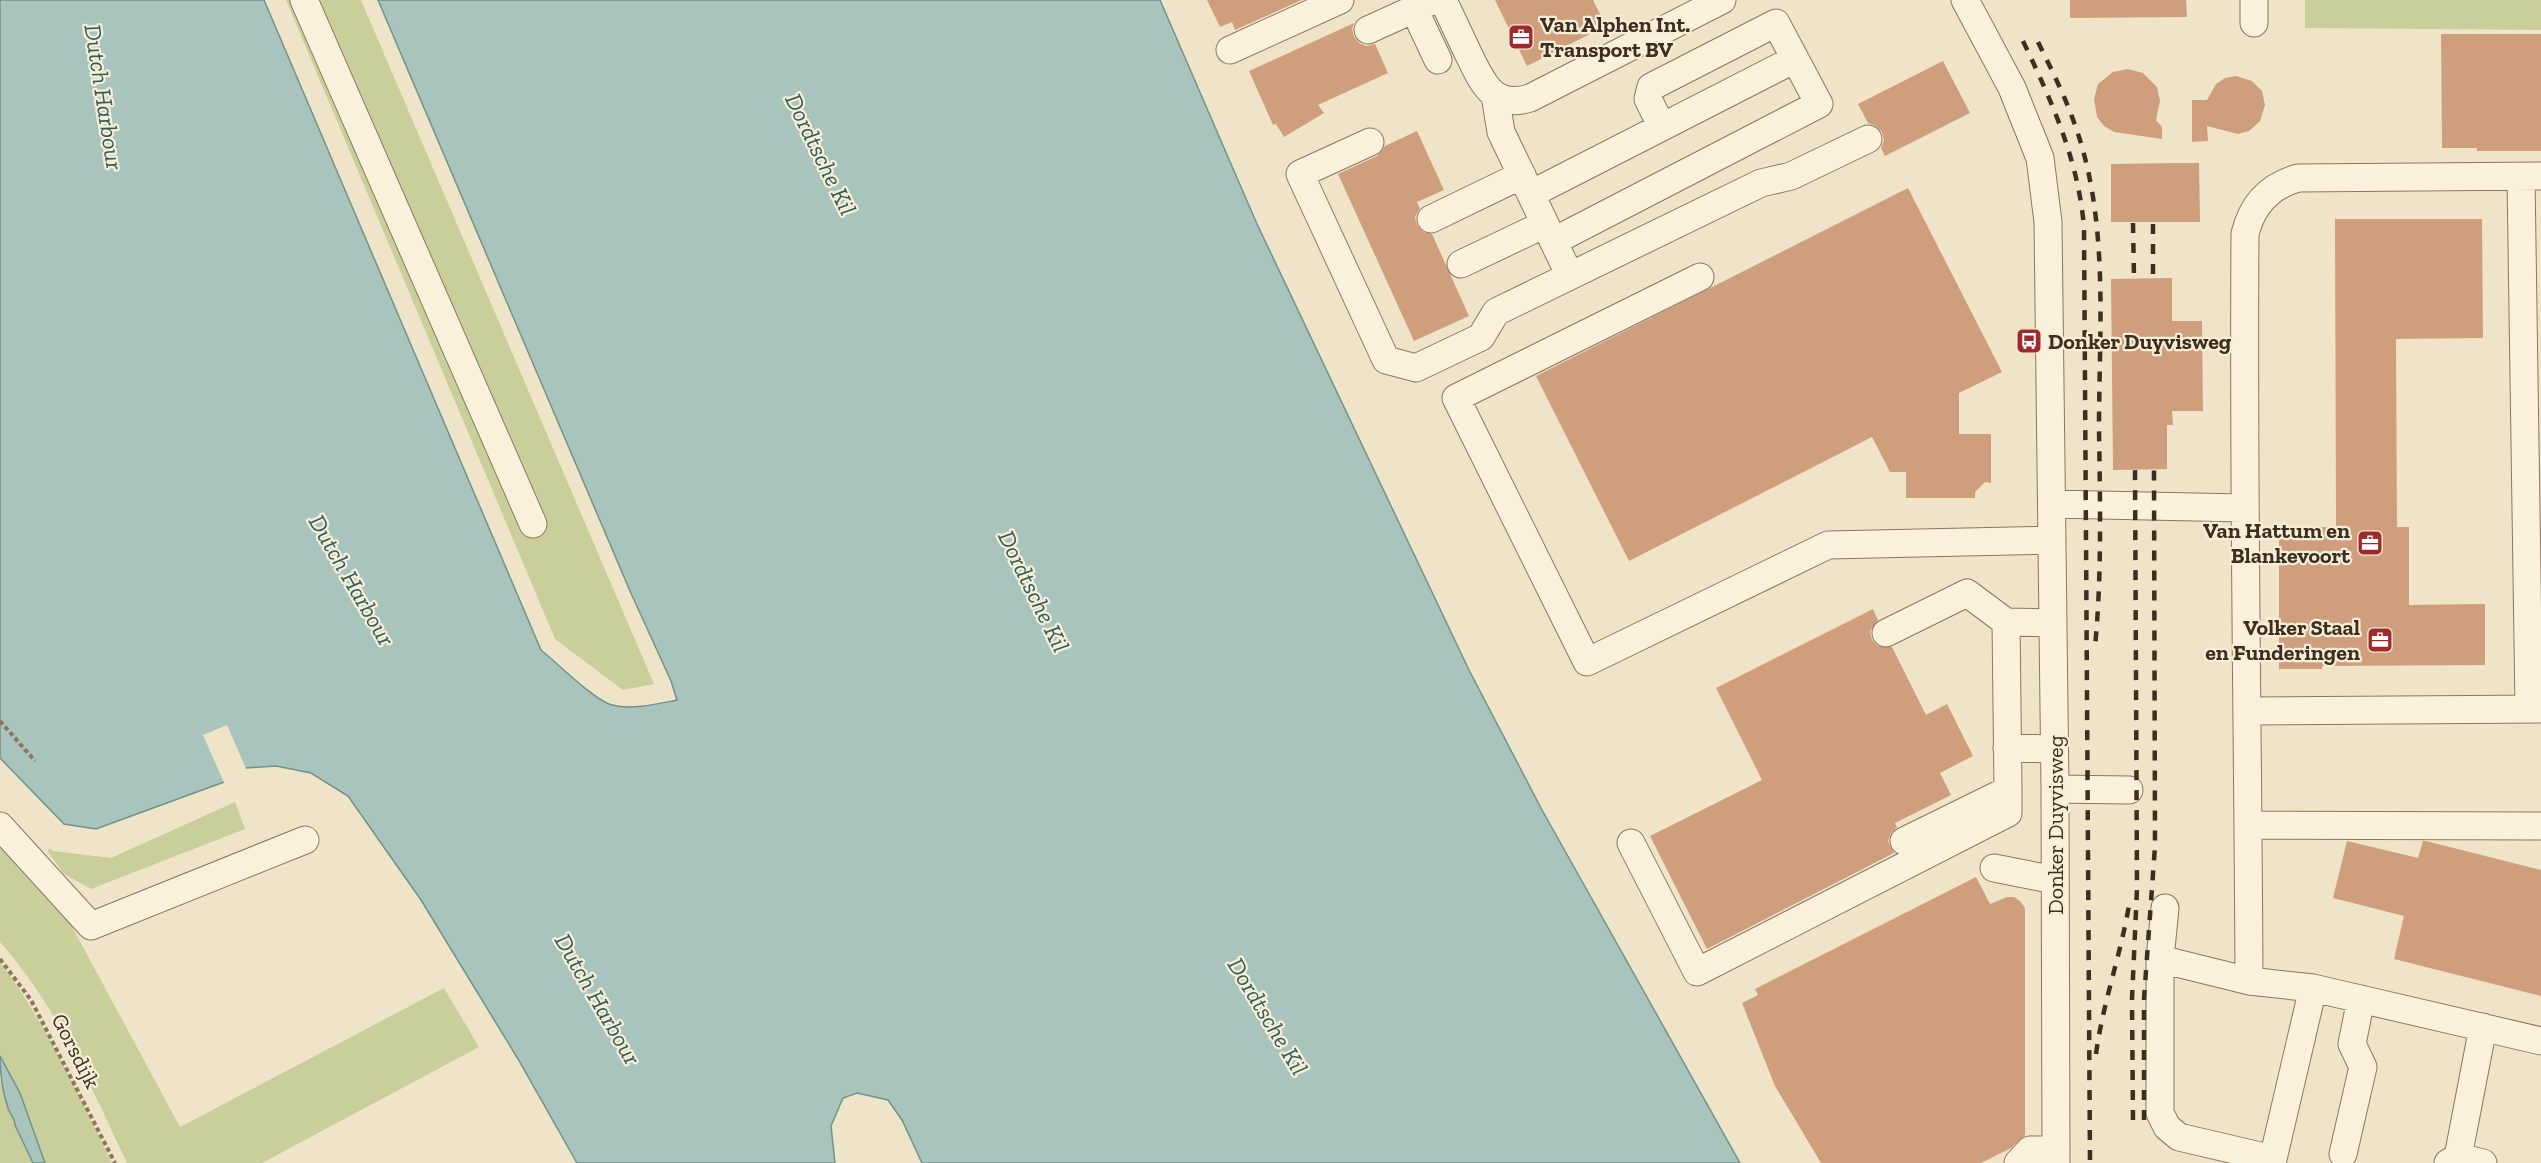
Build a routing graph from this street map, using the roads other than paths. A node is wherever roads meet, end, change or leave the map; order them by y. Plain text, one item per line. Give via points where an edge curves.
1 (304, 0) edge
2 (1340, 0) edge
3 (1443, 0) edge
4 (1722, 0) edge
5 (1965, 0) edge
6 (1424, 4) edge
7 (1368, 30) dead end
8 (1230, 50) dead end
9 (1795, 59) junction
10 (1438, 60) dead end
11 (1495, 95) junction
12 (1662, 127) junction
13 (1868, 139) dead end
14 (1370, 142) dead end
15 (2531, 177) edge
16 (1526, 184) junction
17 (1431, 219) dead end
18 (1549, 232) junction
19 (1461, 264) dead end
20 (1570, 276) junction
21 (1700, 277) dead end
22 (2533, 461) edge
23 (2052, 504) junction
24 (2243, 508) junction
25 (533, 524) dead end
26 (2052, 540) junction
27 (2006, 622) junction
28 (2053, 623) junction
29 (1886, 633) dead end
30 (2535, 708) edge
31 (2248, 711) junction
32 (2007, 748) junction
33 (2054, 748) junction
34 (2055, 789) junction
35 (2008, 790) junction
36 (2129, 790) dead end
37 (2248, 825) junction
38 (0, 826) edge
39 (2541, 826) edge
40 (305, 840) dead end
41 (1904, 841) dead end
42 (1631, 843) dead end
43 (1994, 868) dead end
44 (2055, 880) junction
45 (2164, 908) dead end
46 (2160, 959) junction
47 (2249, 981) junction
48 (2313, 988) junction
49 (2361, 999) junction
50 (2483, 1027) junction
51 (2541, 1041) edge
52 (2343, 1154) dead end
53 (2056, 1156) edge
54 (2463, 1161) edge
55 (2018, 1163) edge

1 - 25 street
2 - 8 street
3 - 11 street via 1482,82
4 - 11 street via 1530,98 1512,101
5 - 23 street, Donker Duyvisweg via 2012,88 2040,158 2048,222
6 - 7 street
6 - 10 street
9 - 12 street
9 - 12 street via 1776,23 1651,87 1648,99
9 - 18 street via 1818,104
11 - 16 street via 1501,132
12 - 16 street
13 - 20 street via 1791,176 1761,183
14 - 20 street via 1300,174 1386,360 1416,368 1481,337 1496,312
15 - 22 street
15 - 24 street via 2308,177 2278,185 2260,200 2245,234
16 - 17 street
16 - 18 street
18 - 19 street
18 - 20 street
21 - 26 street via 1456,398 1587,662 1828,545
22 - 30 street
23 - 24 street
23 - 26 street, Donker Duyvisweg
24 - 31 street
26 - 28 street, Donker Duyvisweg
27 - 28 street
27 - 29 street via 1967,593
27 - 32 street
28 - 33 street, Donker Duyvisweg
30 - 31 street
31 - 37 street
32 - 33 street
32 - 35 street
33 - 34 street, Donker Duyvisweg
34 - 36 street
34 - 44 street, Donker Duyvisweg
35 - 41 street
35 - 42 street via 2008,813 1697,972
37 - 39 street
37 - 47 street
38 - 40 street via 91,926
43 - 44 street
44 - 53 street, Donker Duyvisweg
45 - 46 street
46 - 47 street
46 - 48 street via 2163,1120 2172,1133 2187,1140 2273,1159
47 - 48 street
48 - 49 street
49 - 50 street
49 - 52 street via 2352,1044 2363,1067
50 - 51 street
50 - 54 street
53 - 55 street via 2030,1150

